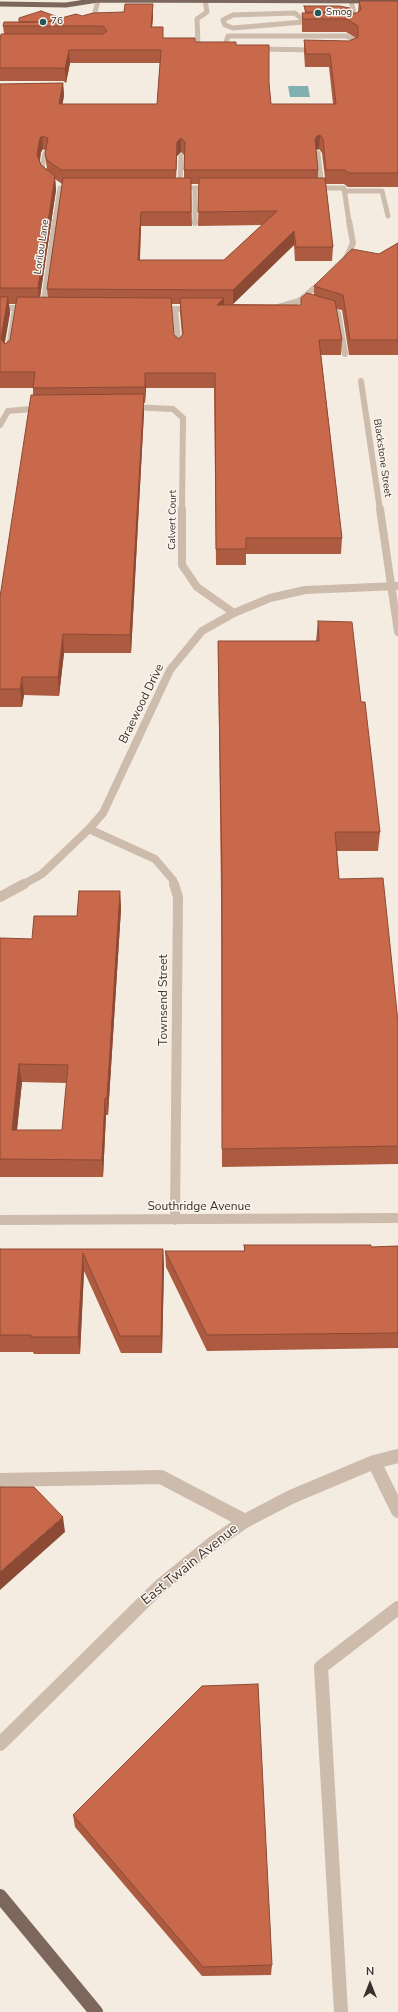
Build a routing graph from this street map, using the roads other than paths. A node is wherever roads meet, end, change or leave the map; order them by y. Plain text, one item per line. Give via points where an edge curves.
1 (98, 0) edge
2 (157, 0) edge
3 (205, 0) edge
4 (251, 0) edge
5 (378, 0) edge
6 (351, 1) edge
7 (398, 1) edge
8 (0, 4) edge
9 (233, 5) edge
10 (289, 7) edge
11 (233, 15) junction
12 (81, 21) edge
13 (304, 21) junction
14 (319, 21) edge
15 (349, 21) edge
16 (248, 49) edge
17 (324, 50) edge
18 (347, 50) edge
19 (45, 153) edge
20 (318, 153) edge
21 (181, 156) edge
22 (55, 185) junction
23 (67, 188) edge
24 (173, 188) edge
25 (180, 188) junction
26 (195, 188) junction
27 (219, 188) edge
28 (306, 188) edge
29 (322, 188) junction
30 (344, 190) junction
31 (388, 216) dead end
32 (195, 223) dead end
33 (340, 266) edge
34 (328, 276) edge
35 (318, 307) edge
36 (0, 308) edge
37 (15, 308) junction
38 (43, 308) junction
39 (51, 308) edge
40 (152, 309) edge
41 (175, 309) junction
42 (198, 309) edge
43 (265, 309) edge
44 (179, 350) edge
45 (345, 354) dead end
46 (7, 355) edge
47 (361, 381) dead end
48 (122, 407) edge
49 (46, 408) edge
50 (0, 425) edge
51 (395, 586) edge
52 (234, 613) junction
53 (398, 632) edge
54 (89, 830) junction
55 (0, 897) edge
56 (398, 1218) edge
57 (0, 1220) edge
58 (175, 1220) junction
59 (398, 1456) edge
60 (374, 1462) junction
61 (0, 1480) edge
62 (398, 1511) edge
63 (245, 1520) junction
64 (398, 1608) edge
65 (0, 1744) edge
66 (0, 1896) edge
67 (96, 2012) edge
68 (341, 2012) edge

1 - 2 main road
1 - 8 main road via 42,7
1 - 12 street via 94,17
2 - 3 main road
3 - 9 main road
3 - 18 street via 207,12 197,19 198,44 226,48 228,36 346,36 353,38 354,48
4 - 9 main road
4 - 10 main road
5 - 6 main road
5 - 7 main road
6 - 10 main road
6 - 15 street via 356,21
9 - 11 street
10 - 11 street
10 - 13 street
11 - 13 street via 223,20 229,27
13 - 14 street
16 - 17 street
19 - 22 street via 43,173
20 - 29 street
21 - 25 street
22 - 23 street
22 - 38 street, Lorilou Lane
24 - 25 street
25 - 26 street
26 - 27 street
26 - 32 street
28 - 29 street
29 - 30 street
30 - 31 street via 382,191
30 - 33 street via 353,243 346,260
34 - 43 street via 302,302
35 - 45 street via 338,313
36 - 37 street
37 - 38 street
37 - 46 street
38 - 39 street
40 - 41 street
41 - 42 street
41 - 44 street
47 - 51 street, Blackstone Street
48 - 52 street, Calvert Court via 173,409 184,418 182,565 197,587
49 - 50 street via 8,411
51 - 52 street, Braewood Drive via 305,590 270,598
51 - 53 street, Blackstone Street
52 - 54 street, Braewood Drive via 202,632 170,670 103,813
54 - 55 street, Braewood Drive via 42,874
54 - 58 street, Townsend Street via 155,859 173,880 178,897
56 - 58 street, Southridge Avenue
57 - 58 street, Southridge Avenue
59 - 60 street, East Twain Avenue
60 - 62 street
60 - 63 street, East Twain Avenue via 291,1497
61 - 63 street via 161,1477
63 - 65 street, East Twain Avenue via 160,1586
64 - 68 street via 321,1667
66 - 67 main road

